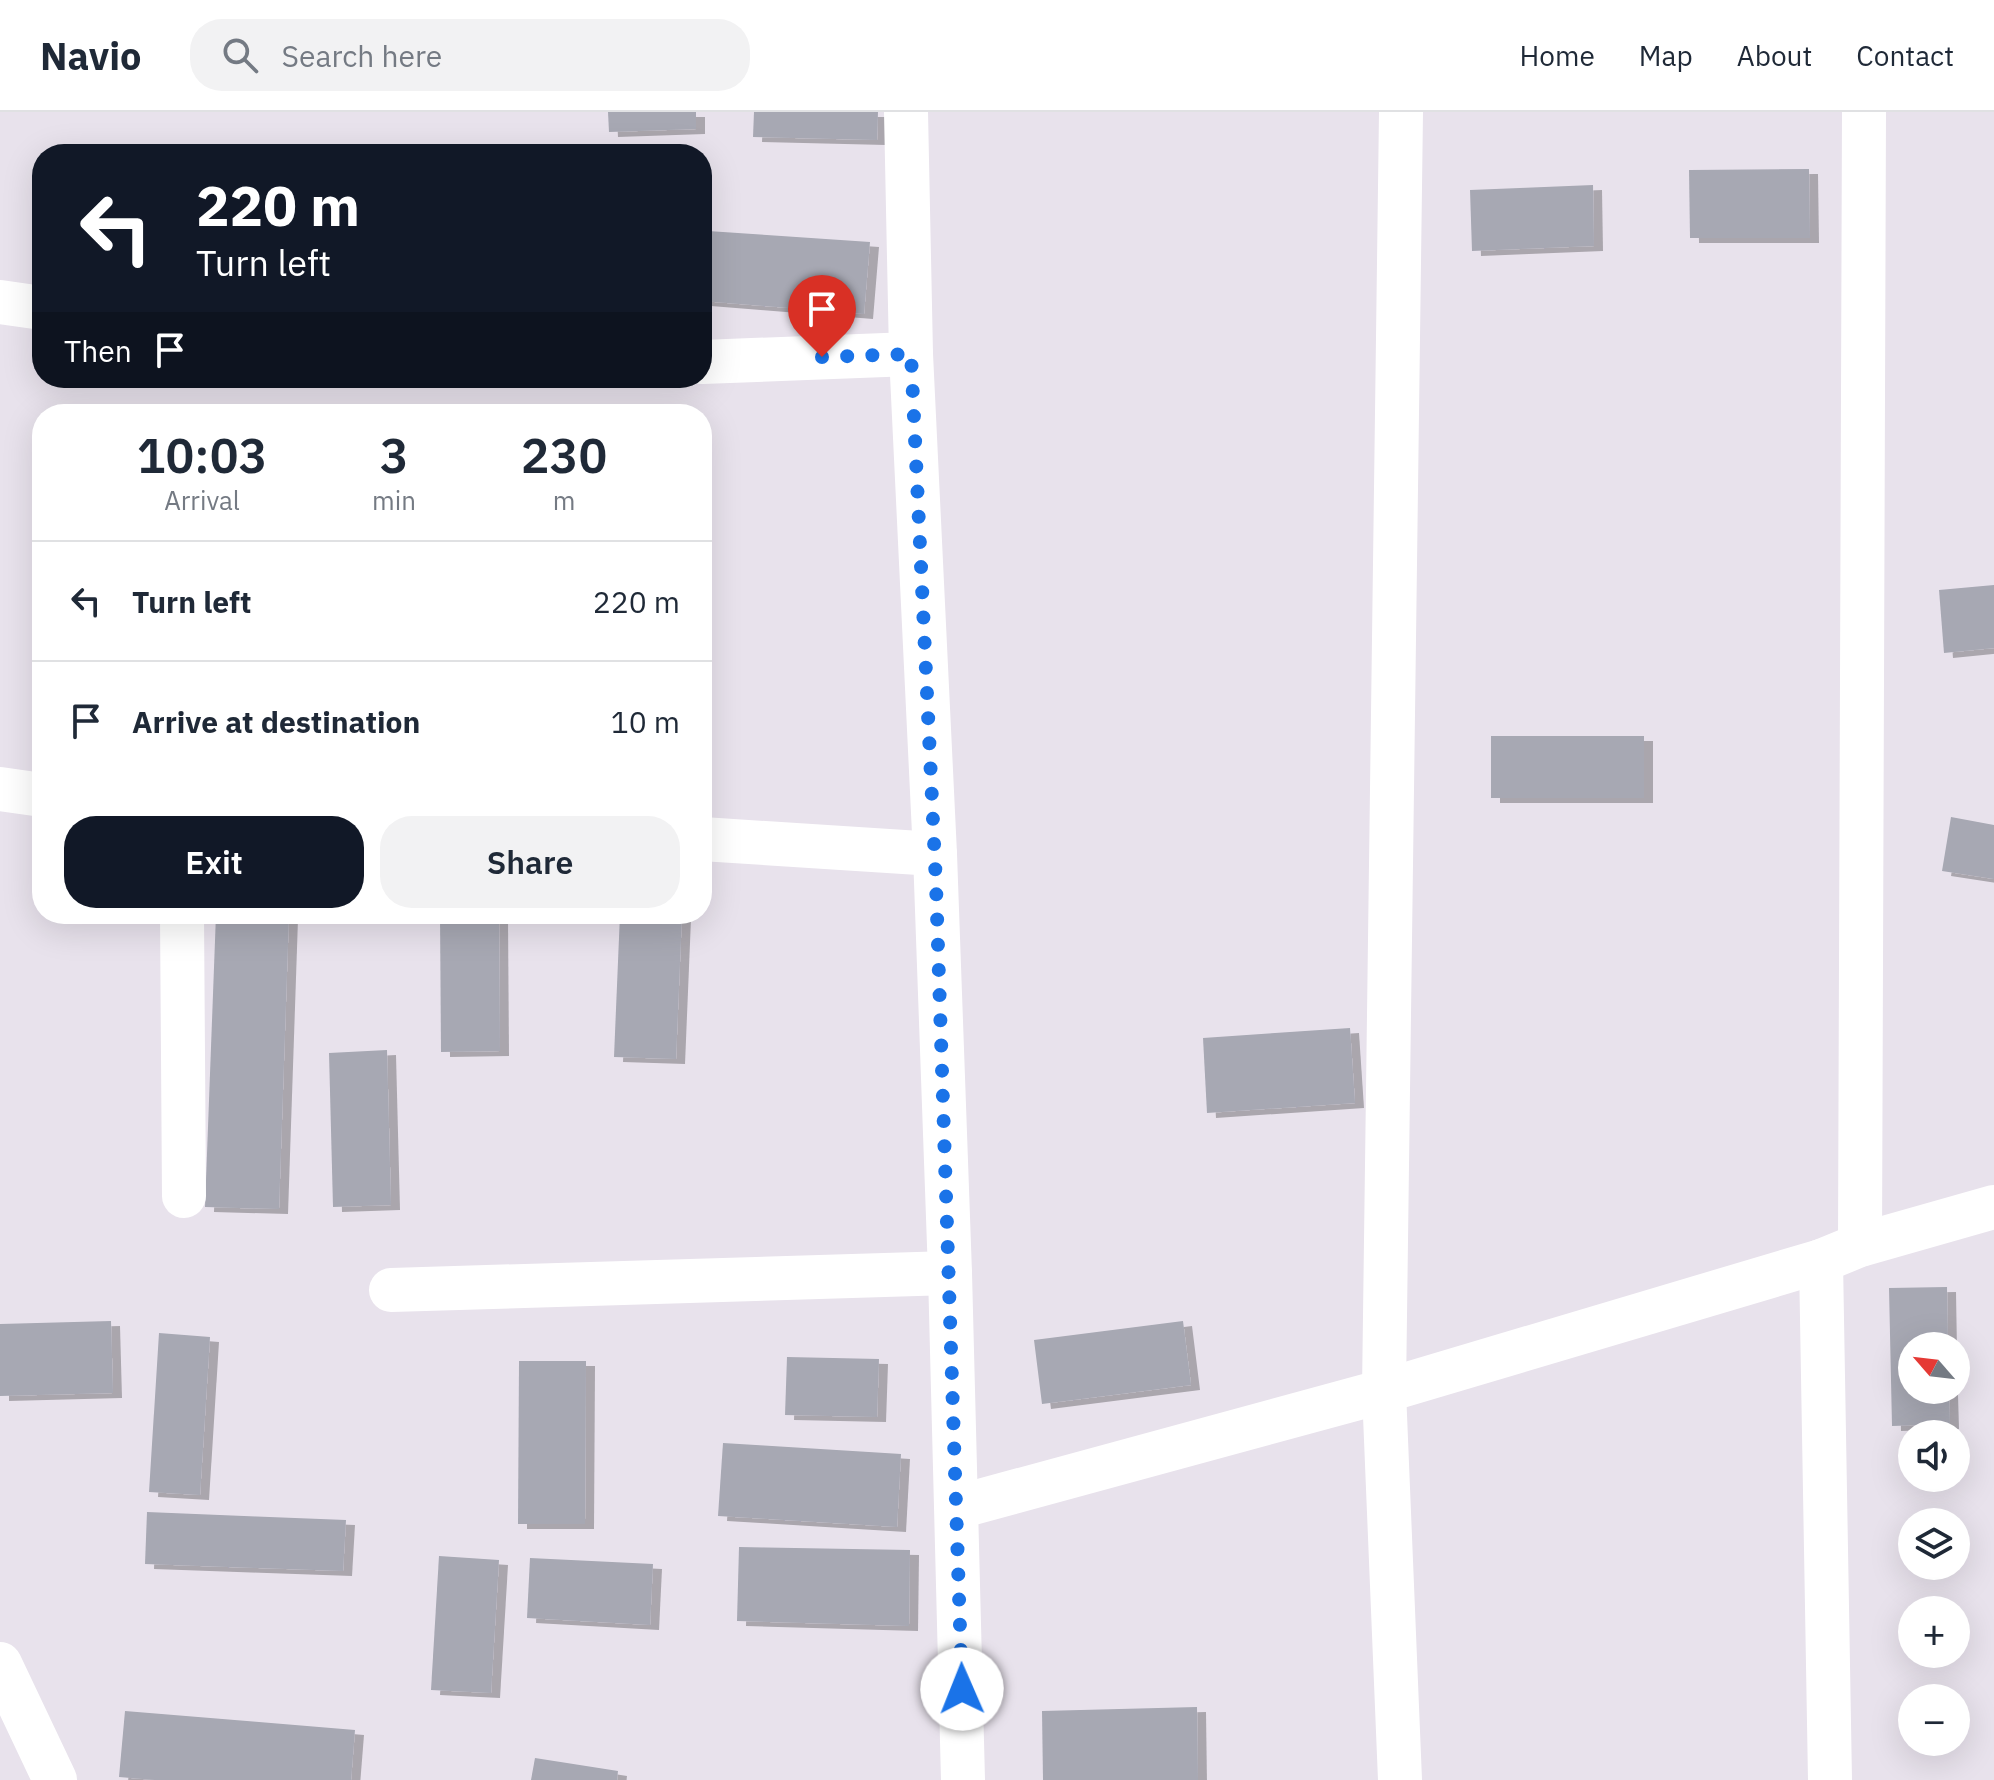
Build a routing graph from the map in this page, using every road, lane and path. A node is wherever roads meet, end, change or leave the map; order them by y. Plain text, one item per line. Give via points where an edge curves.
1 (906, 112) edge
2 (1401, 112) edge
3 (1864, 112) edge
4 (0, 302) edge
5 (32, 307) edge
6 (911, 354) junction
7 (712, 362) edge
8 (0, 789) edge
9 (32, 794) edge
10 (712, 840) edge
11 (935, 854) junction
12 (182, 924) edge
13 (184, 1196) dead end
14 (1994, 1207) edge
15 (1841, 1253) junction
16 (950, 1273) junction
17 (391, 1290) dead end
18 (1384, 1391) junction
19 (958, 1507) junction
20 (0, 1664) edge
21 (55, 1780) edge
22 (963, 1780) edge
23 (1400, 1780) edge
24 (1830, 1780) edge

1 - 6 street
2 - 18 street
3 - 15 street
4 - 5 street
6 - 7 street
6 - 11 street
8 - 9 street
10 - 11 street
11 - 16 street
12 - 13 street
14 - 15 street
15 - 18 street
15 - 24 street
16 - 17 street
16 - 19 street
18 - 19 street
18 - 23 street
19 - 22 street
20 - 21 street

